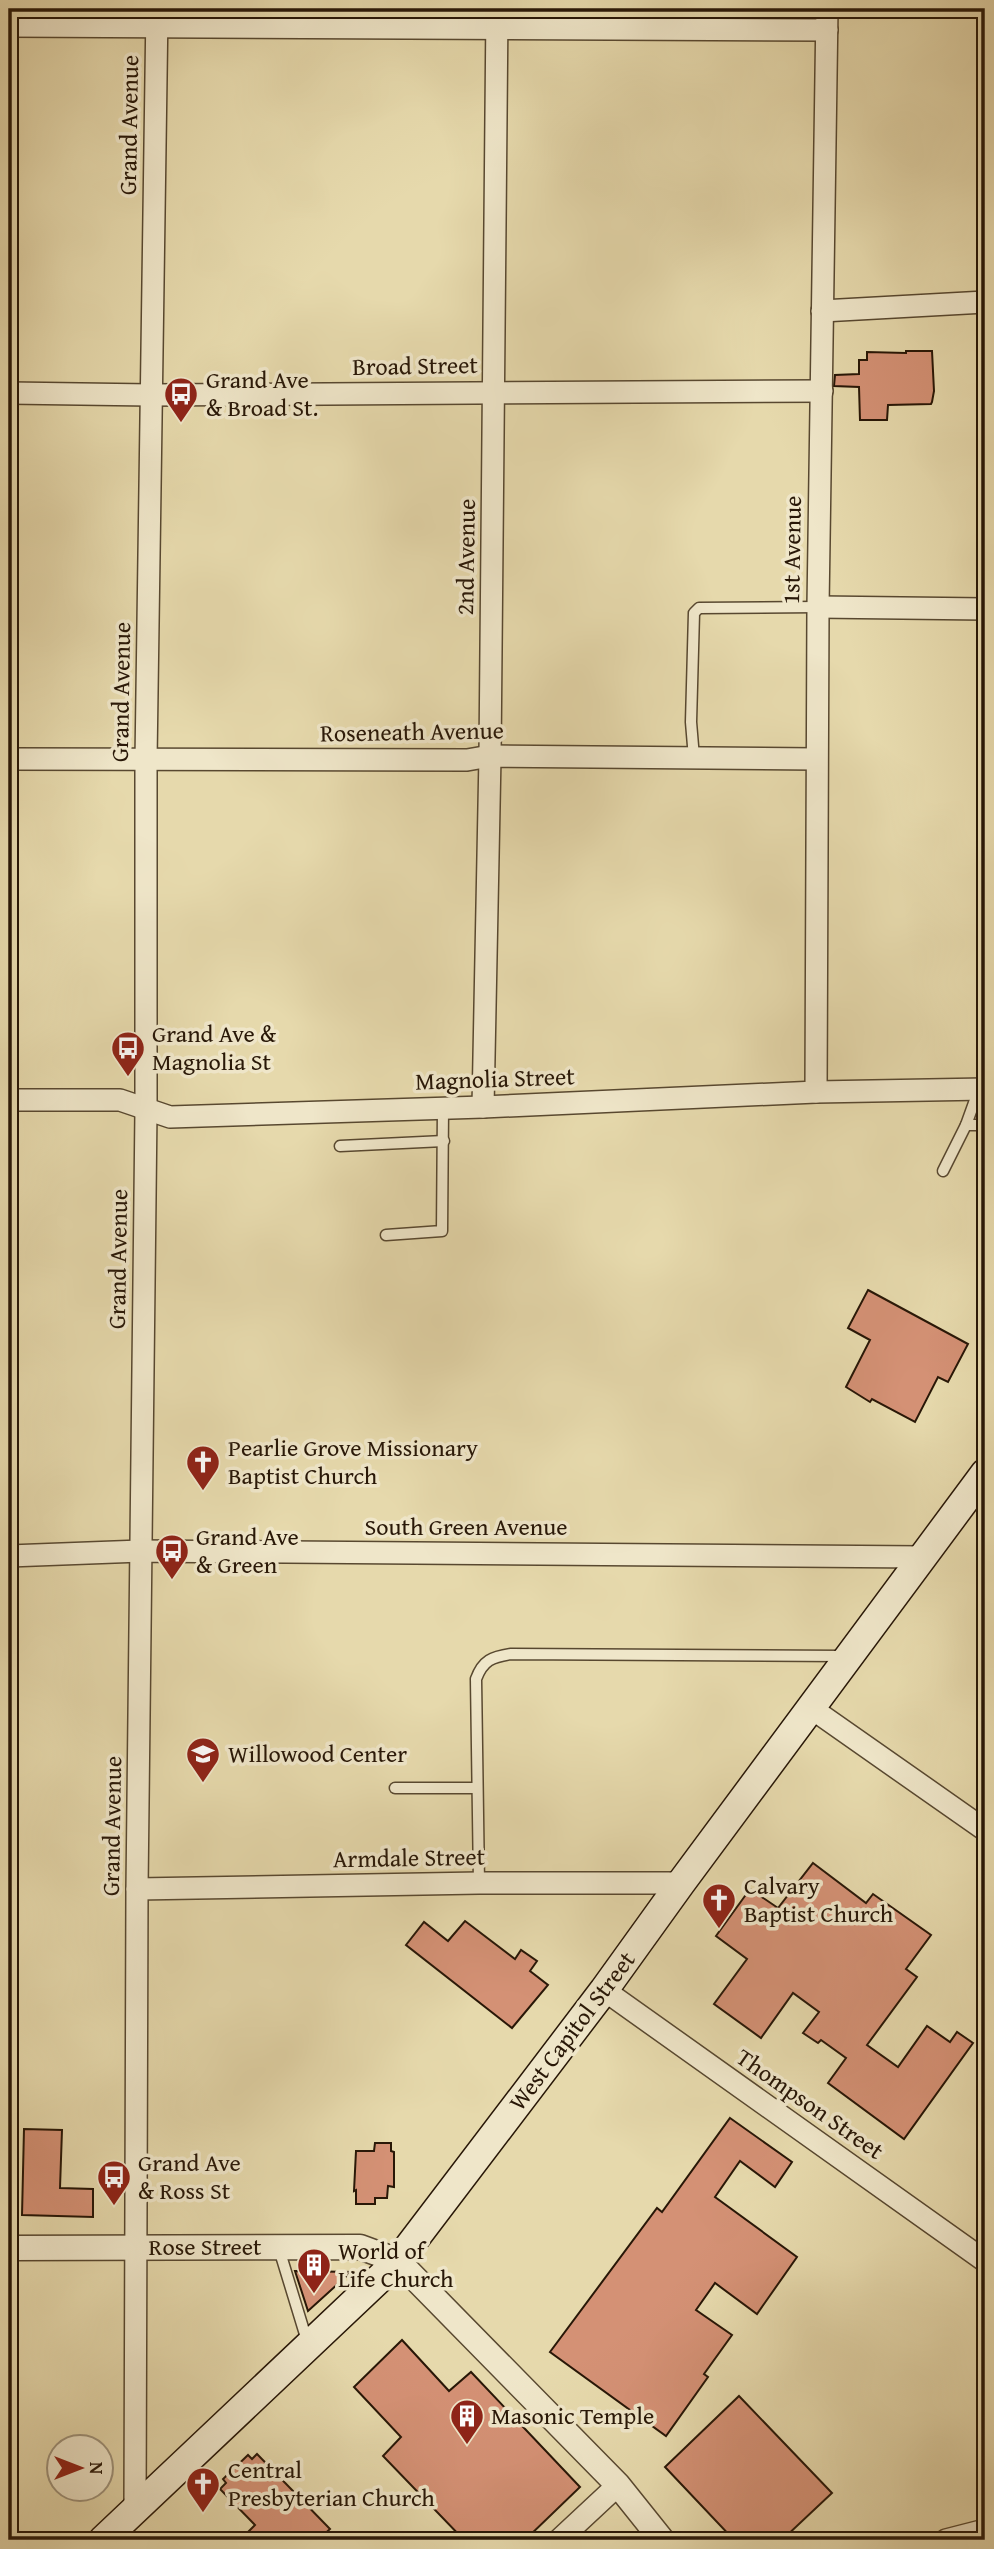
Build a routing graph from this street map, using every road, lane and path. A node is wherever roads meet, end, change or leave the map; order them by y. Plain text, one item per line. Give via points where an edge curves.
1 (157, 17) edge
2 (497, 19) edge
3 (827, 19) edge
4 (9, 26) edge
5 (985, 302) edge
6 (822, 311) junction
7 (822, 391) junction
8 (494, 392) junction
9 (9, 394) edge
10 (151, 395) junction
11 (818, 607) junction
12 (985, 608) edge
13 (490, 757) junction
14 (694, 758) junction
15 (9, 759) edge
16 (816, 759) junction
17 (146, 760) junction
18 (982, 1089) edge
19 (816, 1092) junction
20 (9, 1100) edge
21 (483, 1107) junction
22 (443, 1108) junction
23 (146, 1110) junction
24 (966, 1125) junction
25 (985, 1125) edge
26 (444, 1141) junction
27 (340, 1146) dead end
28 (943, 1171) dead end
29 (386, 1235) dead end
30 (985, 1474) edge
31 (141, 1551) junction
32 (9, 1556) edge
33 (923, 1557) junction
34 (849, 1656) junction
35 (811, 1708) junction
36 (395, 1788) dead end
37 (477, 1788) junction
38 (985, 1830) edge
39 (479, 1883) junction
40 (681, 1883) junction
41 (137, 1889) junction
42 (604, 1990) junction
43 (278, 2246) junction
44 (9, 2248) edge
45 (135, 2248) junction
46 (985, 2261) edge
47 (398, 2262) junction
48 (309, 2346) junction
49 (618, 2485) junction
50 (135, 2510) junction
51 (985, 2530) edge
52 (103, 2540) edge
53 (559, 2540) edge
54 (662, 2540) edge
55 (946, 2540) edge

1 - 2 street
1 - 4 street
1 - 10 street, Grand Avenue
2 - 3 street
2 - 8 street, 2nd Avenue
3 - 6 street, 1st Avenue
5 - 6 street
6 - 7 street, 1st Avenue
7 - 8 street, Broad Street
7 - 11 street, 1st Avenue
8 - 10 street, Broad Street
8 - 13 street, 2nd Avenue
9 - 10 street, Broad Street
10 - 17 street, Grand Avenue
11 - 12 street
11 - 14 lane via 699,608 694,613
11 - 16 street, 1st Avenue
13 - 14 street, Roseneath Avenue
13 - 17 street, Roseneath Avenue
13 - 21 street, 2nd Avenue
14 - 16 street, Roseneath Avenue
15 - 17 street, Roseneath Avenue
16 - 19 street, 1st Avenue
17 - 23 street, Grand Avenue
18 - 19 street, Magnolia Street
18 - 24 lane
19 - 21 street, Magnolia Street
20 - 23 street, Magnolia Street via 120,1100
21 - 22 street, Magnolia Street
22 - 23 street, Magnolia Street via 170,1117
22 - 26 lane
23 - 31 street, Grand Avenue
24 - 25 lane
24 - 28 lane
26 - 27 lane
26 - 29 lane via 442,1231
30 - 33 main road, West Capitol Street
31 - 32 street, South Green Avenue
31 - 33 street, South Green Avenue
31 - 41 street, Grand Avenue
33 - 34 main road, West Capitol Street
34 - 35 main road, West Capitol Street
34 - 37 lane via 494,1657 481,1665 476,1679
35 - 38 street
35 - 40 main road, West Capitol Street
36 - 37 lane
37 - 39 lane
39 - 40 street, Armdale Street
39 - 41 street, Armdale Street
40 - 42 main road, West Capitol Street
41 - 45 street, Grand Avenue
42 - 46 street, Thompson Street
42 - 47 main road, West Capitol Street
43 - 45 street, Rose Street
43 - 47 street, Rose Street via 360,2247
43 - 48 lane
44 - 45 street, Rose Street
45 - 50 street, Grand Avenue
47 - 48 main road, West Capitol Street
47 - 49 street
48 - 50 main road, West Capitol Street
49 - 53 street
49 - 54 street
50 - 52 main road, West Capitol Street
51 - 55 street

